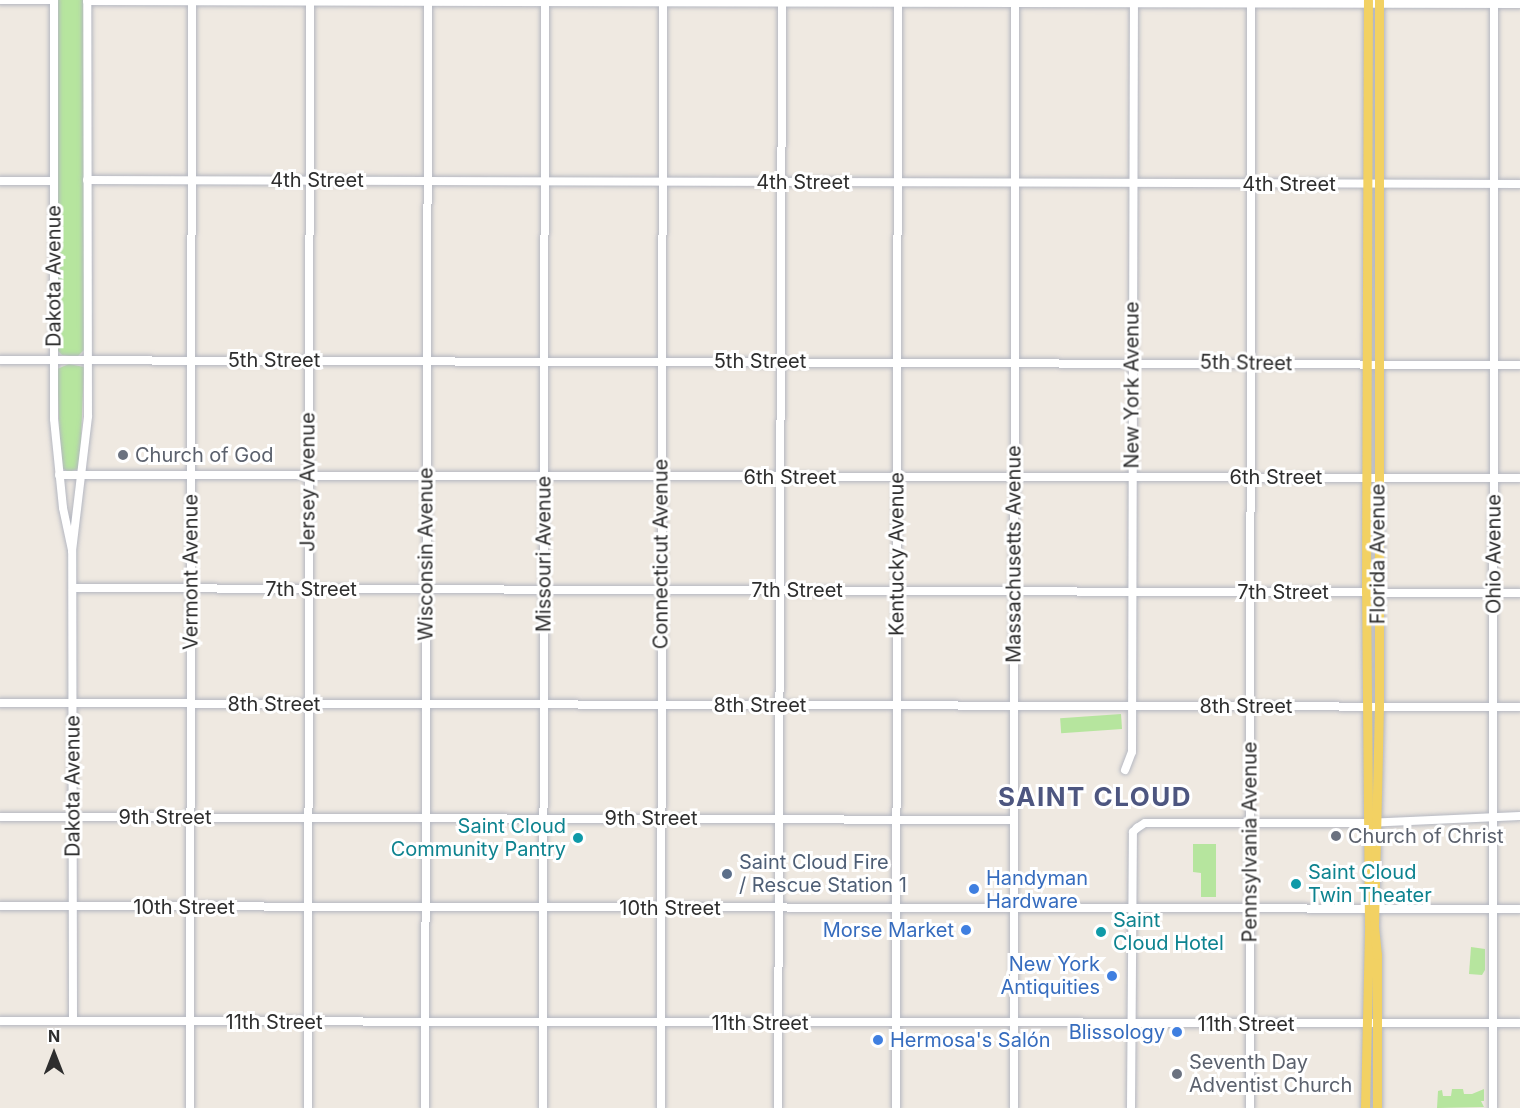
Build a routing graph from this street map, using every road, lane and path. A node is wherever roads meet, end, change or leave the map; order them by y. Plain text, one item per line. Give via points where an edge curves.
1 (0, 0) edge
2 (54, 0) edge
3 (87, 0) edge
4 (192, 1) edge
5 (310, 1) edge
6 (428, 1) edge
7 (545, 1) edge
8 (663, 1) edge
9 (782, 1) edge
10 (898, 1) edge
11 (1015, 2) edge
12 (1134, 2) edge
13 (1251, 2) edge
14 (1368, 2) edge
15 (1380, 2) edge
16 (1494, 2) edge
17 (1520, 4) edge
18 (87, 180) junction
19 (192, 180) junction
20 (310, 180) junction
21 (428, 180) junction
22 (0, 181) edge
23 (54, 181) junction
24 (545, 181) junction
25 (663, 182) junction
26 (781, 182) junction
27 (898, 183) junction
28 (1015, 183) junction
29 (1132, 183) junction
30 (1251, 184) junction
31 (1367, 184) junction
32 (1380, 184) junction
33 (1494, 184) junction
34 (1520, 184) edge
35 (308, 359) junction
36 (0, 360) edge
37 (54, 360) junction
38 (192, 360) junction
39 (662, 360) junction
40 (87, 361) junction
41 (426, 361) junction
42 (544, 361) junction
43 (779, 361) junction
44 (897, 362) junction
45 (1014, 362) junction
46 (1132, 362) junction
47 (1250, 363) junction
48 (1367, 364) junction
49 (1379, 364) junction
50 (1495, 365) junction
51 (1520, 365) edge
52 (59, 474) junction
53 (83, 474) junction
54 (190, 475) junction
55 (308, 475) junction
56 (426, 475) junction
57 (543, 475) junction
58 (662, 476) junction
59 (1132, 476) junction
60 (897, 477) junction
61 (1014, 477) junction
62 (781, 478) junction
63 (1251, 478) junction
64 (1367, 478) junction
65 (1378, 478) junction
66 (1495, 478) junction
67 (1520, 478) edge
68 (72, 551) junction
69 (73, 588) junction
70 (191, 589) junction
71 (309, 589) junction
72 (426, 589) junction
73 (544, 590) junction
74 (661, 590) junction
75 (778, 590) junction
76 (897, 590) junction
77 (1014, 591) junction
78 (1132, 591) junction
79 (1250, 591) junction
80 (1378, 591) junction
81 (1366, 592) junction
82 (1494, 592) junction
83 (1520, 592) edge
84 (0, 703) edge
85 (74, 703) junction
86 (190, 703) junction
87 (308, 704) junction
88 (426, 704) junction
89 (779, 704) junction
90 (544, 705) junction
91 (661, 705) junction
92 (896, 706) junction
93 (1014, 706) junction
94 (1132, 706) junction
95 (1251, 706) junction
96 (1366, 706) junction
97 (1378, 706) junction
98 (1493, 707) junction
99 (1520, 707) edge
100 (1125, 770) dead end
101 (1520, 816) edge
102 (0, 817) edge
103 (73, 817) junction
104 (190, 817) junction
105 (1493, 817) junction
106 (308, 818) junction
107 (426, 818) junction
108 (544, 818) junction
109 (661, 818) junction
110 (779, 819) junction
111 (896, 819) junction
112 (1014, 820) junction
113 (1377, 822) junction
114 (1249, 823) junction
115 (1366, 823) junction
116 (0, 906) edge
117 (73, 906) junction
118 (190, 907) junction
119 (308, 907) junction
120 (543, 907) junction
121 (1132, 907) junction
122 (1250, 907) junction
123 (425, 908) junction
124 (661, 908) junction
125 (779, 908) junction
126 (897, 908) junction
127 (1014, 908) junction
128 (1371, 908) junction
129 (1493, 909) junction
130 (1520, 909) edge
131 (0, 1021) edge
132 (73, 1021) junction
133 (190, 1022) junction
134 (308, 1022) junction
135 (425, 1022) junction
136 (1131, 1022) junction
137 (543, 1023) junction
138 (662, 1023) junction
139 (780, 1023) junction
140 (896, 1023) junction
141 (1493, 1023) junction
142 (1520, 1023) edge
143 (1014, 1024) junction
144 (1250, 1024) junction
145 (1366, 1024) junction
146 (1377, 1024) junction
147 (190, 1108) edge
148 (308, 1108) edge
149 (425, 1108) edge
150 (543, 1108) edge
151 (661, 1108) edge
152 (778, 1108) edge
153 (896, 1108) edge
154 (1014, 1108) edge
155 (1131, 1108) edge
156 (1250, 1108) edge
157 (1365, 1108) edge
158 (1377, 1108) edge
159 (1493, 1108) edge

1 - 2 street
2 - 23 street, Dakota Avenue
3 - 4 street
3 - 18 street, Dakota Avenue
4 - 5 street
4 - 19 street, Vermont Avenue
5 - 6 street
5 - 20 street, Jersey Avenue
6 - 7 street
6 - 21 street, Wisconsin Avenue
7 - 8 street
7 - 24 street, Missouri Avenue
8 - 9 street
8 - 25 street, Connecticut Avenue
9 - 10 street
9 - 26 street
10 - 11 street
10 - 27 street, Kentucky Avenue
11 - 12 street
11 - 28 street, Massachusetts Avenue
12 - 13 street
12 - 29 street, New York Avenue
13 - 14 street
13 - 30 street, Pennsylvania Avenue
14 - 15 street
14 - 31 main road, Florida Avenue
15 - 16 street
15 - 32 main road, Florida Avenue
16 - 17 street
16 - 33 street, Ohio Avenue
18 - 19 street, 4th Street
18 - 40 street, Dakota Avenue
19 - 20 street, 4th Street
19 - 38 street, Vermont Avenue
20 - 21 street, 4th Street
20 - 35 street, Jersey Avenue
21 - 24 street, 4th Street
21 - 41 street, Wisconsin Avenue
22 - 23 street
23 - 37 street, Dakota Avenue
24 - 25 street, 4th Street
24 - 42 street, Missouri Avenue
25 - 26 street, 4th Street
25 - 39 street, Connecticut Avenue
26 - 27 street, 4th Street
26 - 43 street
27 - 28 street, 4th Street
27 - 44 street, Kentucky Avenue
28 - 29 street, 4th Street
28 - 45 street, Massachusetts Avenue
29 - 30 street, 4th Street
29 - 46 street, New York Avenue
30 - 31 street, 4th Street
30 - 47 street, Pennsylvania Avenue
31 - 32 street, 4th Street
31 - 48 main road, Florida Avenue
32 - 33 street, 4th Street
32 - 49 main road, Florida Avenue
33 - 34 street, 4th Street
33 - 50 street, Ohio Avenue
35 - 38 street, 5th Street
35 - 41 street, 5th Street
35 - 55 street, Jersey Avenue
36 - 37 street, 5th Street
37 - 40 street, 5th Street
37 - 52 street, Dakota Avenue
38 - 40 street, 5th Street
38 - 54 street, Vermont Avenue
39 - 42 street, 5th Street
39 - 43 street, 5th Street
39 - 58 street, Connecticut Avenue
40 - 53 street, Dakota Avenue
41 - 42 street, 5th Street
41 - 56 street, Wisconsin Avenue
42 - 57 street, Missouri Avenue
43 - 44 street, 5th Street
43 - 62 street
44 - 45 street, 5th Street
44 - 60 street, Kentucky Avenue
45 - 46 street, 5th Street
45 - 61 street, Massachusetts Avenue
46 - 47 street, 5th Street
46 - 59 street, New York Avenue
47 - 48 street, 5th Street
47 - 63 street, Pennsylvania Avenue
48 - 49 street, 5th Street
48 - 64 main road, Florida Avenue
49 - 50 street, 5th Street
49 - 65 main road, Florida Avenue
50 - 51 street, 5th Street
50 - 66 street, Ohio Avenue
52 - 53 street, 6th Street
52 - 68 street, Dakota Avenue
53 - 54 street, 6th Street
53 - 68 street, Dakota Avenue
54 - 55 street, 6th Street
54 - 70 street, Vermont Avenue
55 - 56 street, 6th Street
55 - 71 street, Jersey Avenue
56 - 57 street, 6th Street
56 - 72 street, Wisconsin Avenue
57 - 58 street, 6th Street
57 - 73 street, Missouri Avenue
58 - 62 street, 6th Street
58 - 74 street, Connecticut Avenue
59 - 61 street, 6th Street
59 - 63 street, 6th Street
59 - 78 street, New York Avenue
60 - 61 street, 6th Street
60 - 62 street, 6th Street
60 - 76 street, Kentucky Avenue
61 - 77 street, Massachusetts Avenue
62 - 75 street
63 - 64 street, 6th Street
63 - 79 street, Pennsylvania Avenue
64 - 65 street, 6th Street
64 - 81 main road, Florida Avenue
65 - 66 street, 6th Street
65 - 80 main road, Florida Avenue
66 - 67 street, 6th Street
66 - 82 street, Ohio Avenue
68 - 69 street, Dakota Avenue
69 - 70 street, 7th Street
69 - 85 street, Dakota Avenue
70 - 71 street, 7th Street
70 - 86 street, Vermont Avenue
71 - 72 street, 7th Street
71 - 87 street, Jersey Avenue
72 - 73 street, 7th Street
72 - 88 street, Wisconsin Avenue
73 - 74 street, 7th Street
73 - 90 street, Missouri Avenue
74 - 75 street, 7th Street
74 - 91 street, Connecticut Avenue
75 - 76 street, 7th Street
75 - 89 street
76 - 77 street, 7th Street
76 - 92 street, Kentucky Avenue
77 - 78 street, 7th Street
77 - 93 street, Massachusetts Avenue
78 - 79 street, 7th Street
78 - 94 street, New York Avenue
79 - 81 street, 7th Street
79 - 95 street, Pennsylvania Avenue
80 - 81 street, 7th Street
80 - 82 street, 7th Street
80 - 97 main road, Florida Avenue
81 - 96 main road, Florida Avenue
82 - 83 street, 7th Street
82 - 98 street, Ohio Avenue
84 - 85 street, 8th Street
85 - 86 street, 8th Street
85 - 103 street, Dakota Avenue
86 - 87 street, 8th Street
86 - 104 street, Vermont Avenue
87 - 88 street, 8th Street
87 - 106 street, Jersey Avenue
88 - 90 street, 8th Street
88 - 107 street, Wisconsin Avenue
89 - 91 street, 8th Street
89 - 92 street, 8th Street
89 - 110 street
90 - 91 street, 8th Street
90 - 108 street, Missouri Avenue
91 - 109 street, Connecticut Avenue
92 - 93 street, 8th Street
92 - 111 street, Kentucky Avenue
93 - 94 street, 8th Street
93 - 112 street, Massachusetts Avenue
94 - 95 street, 8th Street
94 - 100 street, New York Avenue via 1132,752
95 - 96 street, 8th Street
95 - 114 street, Pennsylvania Avenue
96 - 97 street, 8th Street
96 - 115 main road, Florida Avenue
97 - 98 street, 8th Street
97 - 113 main road, Florida Avenue
98 - 99 street, 8th Street
98 - 105 street, Ohio Avenue
101 - 105 street
102 - 103 street, 9th Street
103 - 104 street, 9th Street
103 - 117 street, Dakota Avenue
104 - 106 street, 9th Street
104 - 118 street, Vermont Avenue
105 - 113 street
105 - 129 street, Ohio Avenue
106 - 107 street, 9th Street
106 - 119 street, Jersey Avenue
107 - 108 street, 9th Street
107 - 123 street, Wisconsin Avenue
108 - 109 street, 9th Street
108 - 120 street, Missouri Avenue
109 - 110 street, 9th Street
109 - 124 street, Connecticut Avenue
110 - 111 street, 9th Street
110 - 125 street
111 - 112 street, 9th Street
111 - 126 street, Kentucky Avenue
112 - 127 street, Massachusetts Avenue
113 - 115 street
113 - 128 main road, Florida Avenue
114 - 115 street
114 - 121 street via 1145,823 1137,828 1133,832
114 - 122 street, Pennsylvania Avenue
115 - 128 main road, Florida Avenue
116 - 117 street, 10th Street
117 - 118 street, 10th Street
117 - 132 street, Dakota Avenue
118 - 119 street, 10th Street
118 - 133 street, Vermont Avenue
119 - 123 street, 10th Street
119 - 134 street, Jersey Avenue
120 - 123 street, 10th Street
120 - 124 street, 10th Street
120 - 137 street, Missouri Avenue
121 - 122 street, 10th Street
121 - 127 street, 10th Street
121 - 136 street
122 - 128 street, 10th Street
122 - 144 street, Pennsylvania Avenue
123 - 135 street, Wisconsin Avenue
124 - 125 street, 10th Street
124 - 138 street, Connecticut Avenue
125 - 126 street, 10th Street
125 - 139 street
126 - 127 street, 10th Street
126 - 140 street, Kentucky Avenue
127 - 143 street, Massachusetts Avenue
128 - 129 street, 10th Street
128 - 145 main road, Florida Avenue
128 - 146 main road, Florida Avenue
129 - 130 street, 10th Street
129 - 141 street, Ohio Avenue
131 - 132 street, 11th Street
132 - 133 street, 11th Street
133 - 134 street, 11th Street
133 - 147 street, Vermont Avenue
134 - 135 street, 11th Street
134 - 148 street, Jersey Avenue
135 - 137 street, 11th Street
135 - 149 street, Wisconsin Avenue
136 - 143 street, 11th Street
136 - 144 street, 11th Street
136 - 155 street
137 - 138 street, 11th Street
137 - 150 street, Missouri Avenue
138 - 139 street, 11th Street
138 - 151 street, Connecticut Avenue
139 - 140 street, 11th Street
139 - 152 street
140 - 143 street, 11th Street
140 - 153 street, Kentucky Avenue
141 - 142 street, 11th Street
141 - 146 street, 11th Street
141 - 159 street, Ohio Avenue
143 - 154 street, Massachusetts Avenue
144 - 145 street, 11th Street
144 - 156 street, Pennsylvania Avenue
145 - 146 street, 11th Street
145 - 157 main road, Florida Avenue
146 - 158 main road, Florida Avenue

